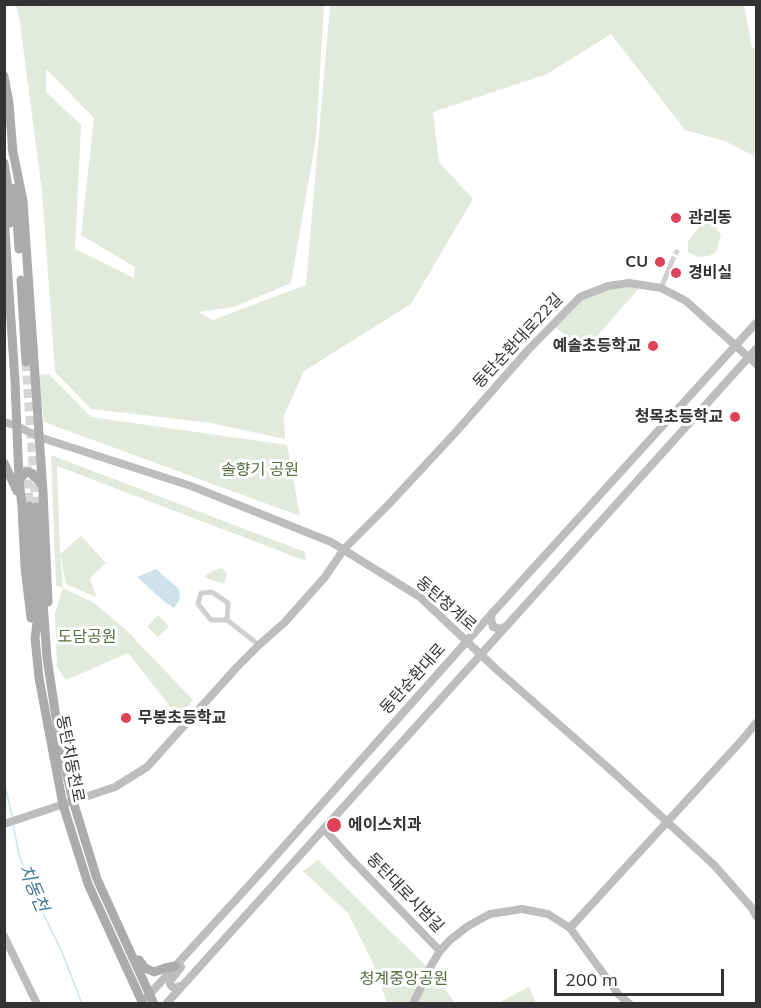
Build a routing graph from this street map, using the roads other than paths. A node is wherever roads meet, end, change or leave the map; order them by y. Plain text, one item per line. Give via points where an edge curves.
1 (4, 76) edge
2 (12, 147) junction
3 (4, 163) edge
4 (4, 216) edge
5 (672, 261) tunnel mouth
6 (661, 288) junction
7 (756, 323) edge
8 (736, 346) junction
9 (756, 349) edge
10 (749, 357) junction
11 (756, 364) edge
12 (15, 381) junction
13 (29, 394) junction
14 (4, 422) edge
15 (16, 426) junction
16 (39, 437) junction
17 (4, 463) edge
18 (19, 480) junction
19 (43, 492) junction
20 (29, 506) junction
21 (344, 549) junction
22 (492, 613) junction
23 (227, 620) junction
24 (507, 625) junction
25 (46, 637) junction
26 (466, 641) junction
27 (259, 645) junction
28 (480, 655) junction
29 (433, 679) junction
30 (446, 694) junction
31 (756, 723) edge
32 (73, 801) junction
33 (63, 805) junction
34 (668, 822) junction
35 (4, 824) edge
36 (324, 829) junction
37 (756, 916) edge
38 (570, 928) junction
39 (4, 936) edge
40 (440, 951) junction
41 (133, 957) junction
42 (183, 958) junction
43 (175, 966) junction
44 (183, 985) junction
45 (150, 993) junction
46 (142, 1003) edge
47 (37, 1004) edge
48 (154, 1004) edge
49 (166, 1004) edge
50 (413, 1004) edge
51 (630, 1004) edge

1 - 2 main road
2 - 3 main road via 24,362
2 - 13 main road via 23,201
4 - 12 main road
5 - 6 street
6 - 8 street, 동탄순환대로22길 via 686,301
6 - 21 street, 동탄순환대로22길 via 629,283 580,297
7 - 8 street, 동탄순환대로
8 - 10 street, 동탄순환대로22길
8 - 22 street, 동탄순환대로
9 - 10 street, 동탄순환대로
10 - 11 street, 동탄순환대로22길
10 - 24 street, 동탄순환대로
12 - 13 main road
12 - 15 main road
13 - 16 main road
14 - 15 street, 동탄청계로
15 - 16 street, 동탄청계로
15 - 18 main road
16 - 19 main road
16 - 21 street, 동탄청계로 via 191,486
17 - 20 main road
18 - 19 main road via 26,472 31,473
18 - 20 main road
19 - 25 main road via 48,584
20 - 25 main road, 동탄치동천로
20 - 33 main road, 동탄치동천로 via 26,579 39,678
21 - 26 street, 동탄청계로 via 420,597
21 - 27 street, 동탄순환대로22길 via 325,577
22 - 24 street via 493,627 502,629
22 - 26 street, 동탄순환대로
23 - 23 street via 228,603 212,592 201,593 198,604 211,620
23 - 27 street
24 - 28 street, 동탄순환대로
25 - 32 main road, 동탄치동천로 via 57,727
26 - 28 street, 동탄청계로
26 - 29 street, 동탄순환대로
27 - 32 street, 동탄순환대로22길 via 147,767 115,787
28 - 30 street, 동탄순환대로
28 - 34 street, 동탄청계로
29 - 30 street via 441,675 446,678
29 - 42 street, 동탄순환대로
30 - 36 street, 동탄순환대로
31 - 34 street
32 - 33 street, 동탄순환대로22길
32 - 41 main road, 동탄치동천로 via 97,879
33 - 35 street, 동탄순환대로22길
33 - 46 main road, 동탄치동천로 via 88,884
34 - 37 street, 동탄청계로 via 714,865
34 - 38 street
36 - 40 street, 동탄대로시범길
36 - 44 street, 동탄순환대로
38 - 40 street, 동탄대로시범길 via 548,914 522,909 506,911 490,914 468,926
38 - 51 street, 동탄대로시범길 via 619,995
39 - 47 street
40 - 50 street, 동탄대로시범길
41 - 43 main road via 154,972
41 - 45 main road, 동탄치동천로
42 - 43 street, 동탄순환대로
42 - 44 street via 170,984 175,988
43 - 45 street, 동탄순환대로
44 - 49 street, 동탄순환대로
45 - 46 street, 동탄순환대로
45 - 48 main road, 동탄치동천로

